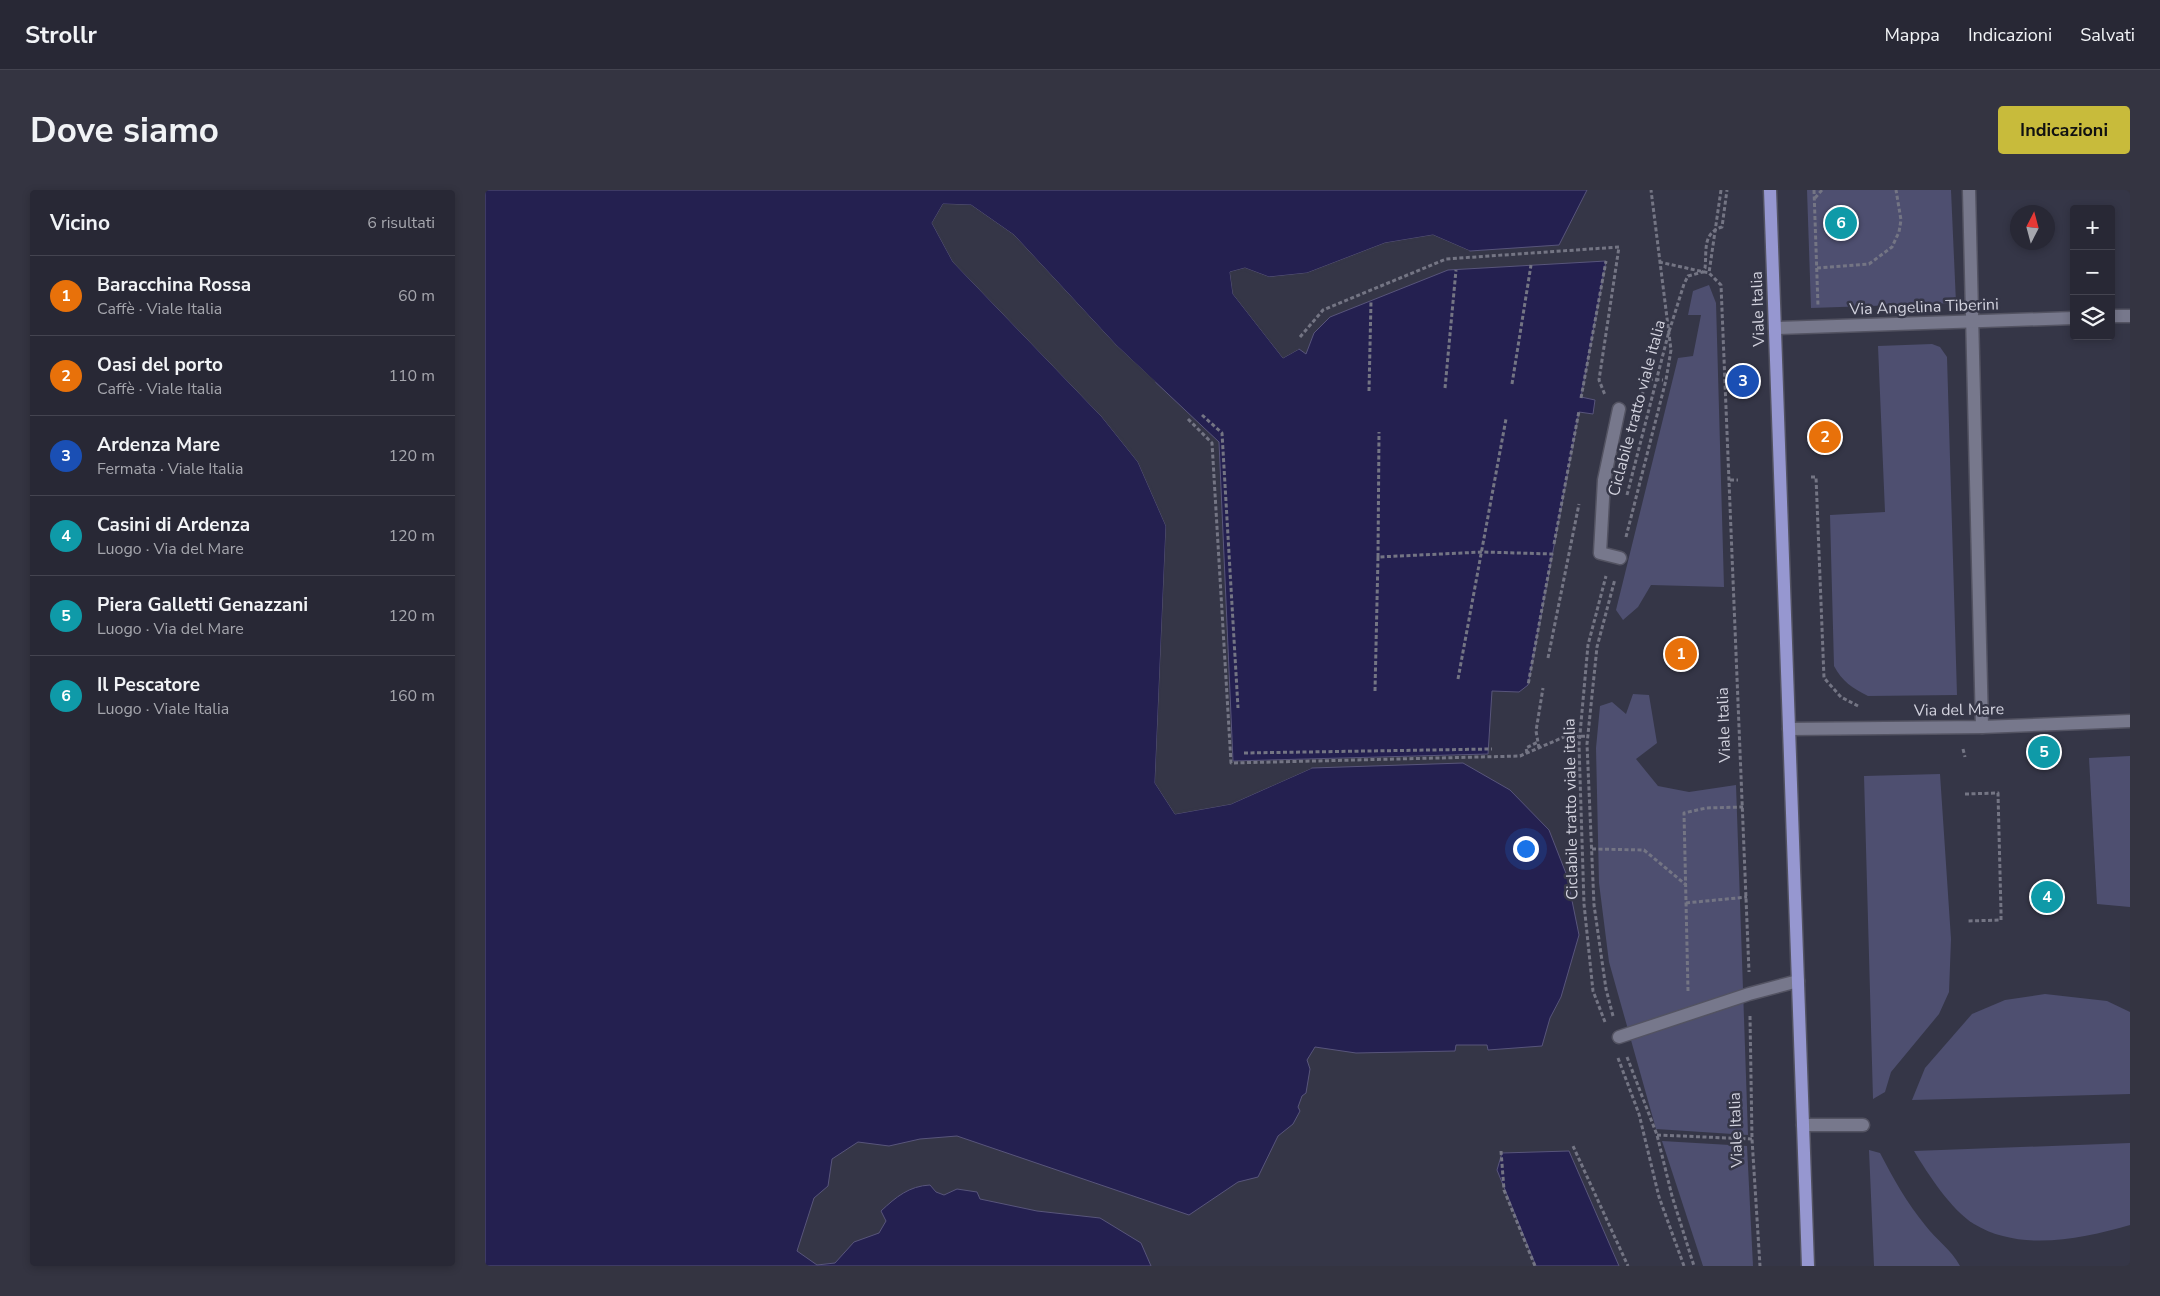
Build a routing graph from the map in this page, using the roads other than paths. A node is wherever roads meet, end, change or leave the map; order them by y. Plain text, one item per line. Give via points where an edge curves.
1 (1770, 190) edge
2 (1969, 190) edge
3 (2115, 316) edge
4 (2130, 316) edge
5 (2070, 318) edge
6 (1973, 321) junction
7 (1775, 328) junction
8 (1619, 409) road end
9 (1616, 557) road end
10 (2130, 721) edge
11 (1982, 727) junction
12 (1789, 729) junction
13 (1799, 981) junction
14 (1619, 1037) road end
15 (1803, 1125) junction
16 (1863, 1125) dead end
17 (1808, 1266) edge

1 - 7 main road, Viale Italia
2 - 6 street
3 - 4 street
5 - 6 street, Via Angelina Tiberini
6 - 7 street, Via Angelina Tiberini
6 - 11 street
7 - 12 main road, Viale Italia
8 - 9 street via 1604,480 1600,553
10 - 11 street, Via del Mare
11 - 12 street, Via del Mare
12 - 13 main road, Viale Italia
13 - 14 street
13 - 15 main road, Viale Italia
15 - 16 street
15 - 17 main road, Viale Italia

